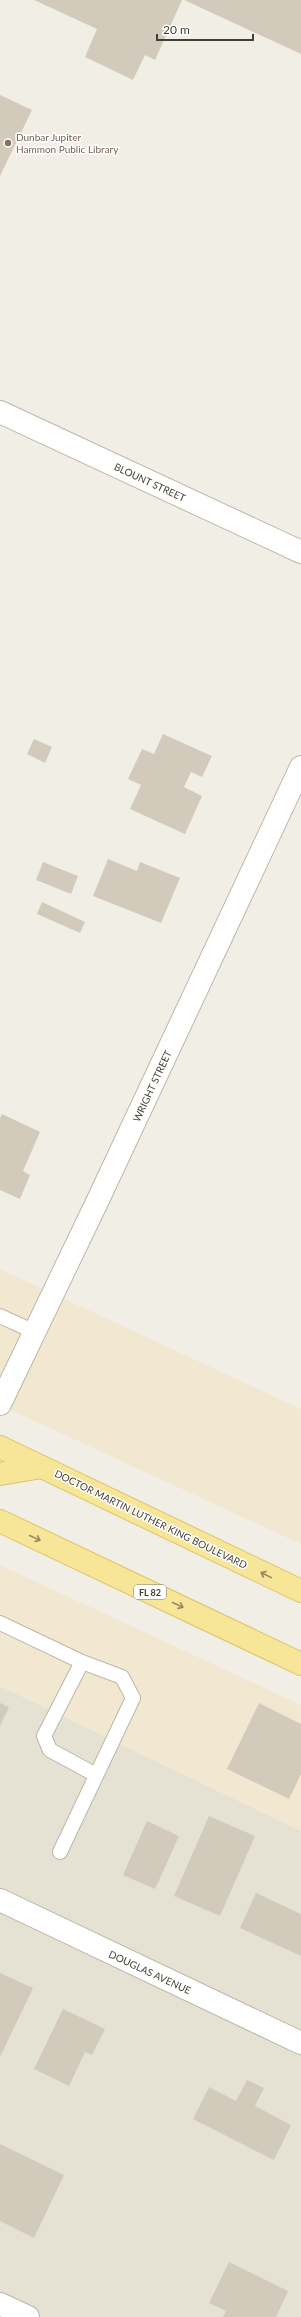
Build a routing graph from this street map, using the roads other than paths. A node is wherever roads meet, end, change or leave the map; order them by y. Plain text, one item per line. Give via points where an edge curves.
1 (0, 412) edge
2 (301, 552) edge
3 (301, 768) edge
4 (0, 1316) edge
5 (35, 1332) junction
6 (0, 1404) edge
7 (0, 1447) edge
8 (42, 1467) junction
9 (0, 1474) edge
10 (0, 1521) edge
11 (301, 1592) edge
12 (0, 1623) edge
13 (82, 1662) junction
14 (301, 1664) edge
15 (96, 1775) junction
16 (60, 1852) dead end
17 (0, 1900) edge
18 (301, 2043) edge
19 (0, 2304) edge
20 (28, 2317) edge

1 - 2 street, BLOUNT STREET
3 - 5 street, WRIGHT STREET
4 - 5 lane
5 - 6 street, WRIGHT STREET
7 - 8 main road, DOCTOR MARTIN LUTHER KING BOULEVARD
8 - 9 main road
11 -> 8 main road, DOCTOR MARTIN LUTHER KING BOULEVARD
10 -> 14 main road, FL 82
12 - 13 lane
13 - 15 lane via 44,1736 50,1750
13 - 15 lane via 122,1677 133,1698
15 - 16 lane
17 - 18 street, DOUGLAS AVENUE
19 - 20 street

